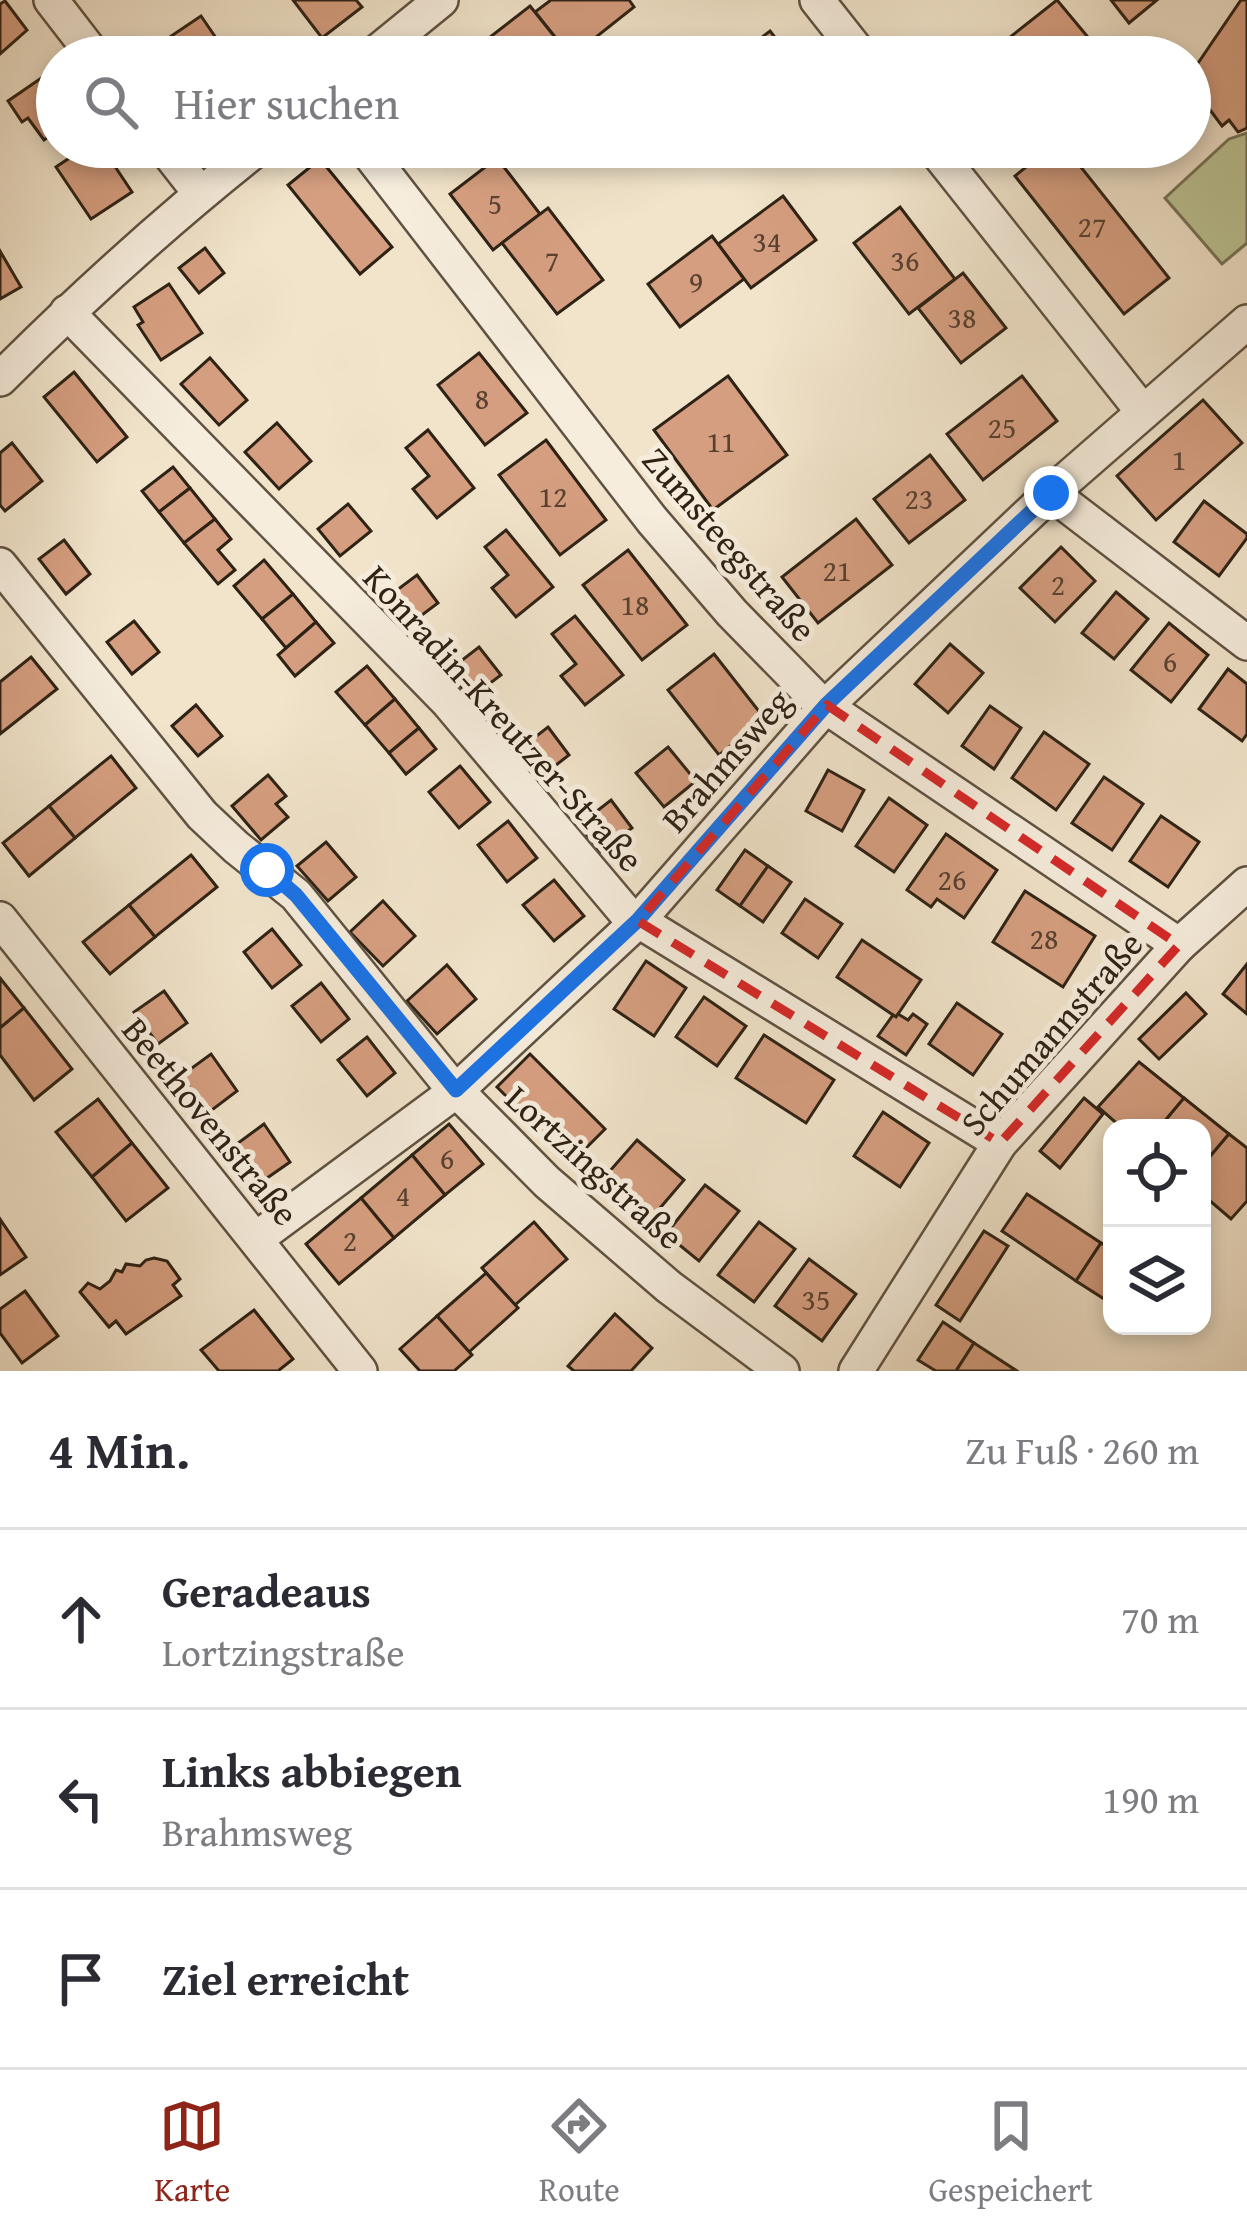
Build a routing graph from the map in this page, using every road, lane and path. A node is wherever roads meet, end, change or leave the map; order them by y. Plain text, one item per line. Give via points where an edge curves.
1 (52, 0) edge
2 (817, 0) edge
3 (423, 6) edge
4 (79, 36) edge
5 (392, 36) edge
6 (845, 36) edge
7 (180, 168) edge
8 (232, 168) edge
9 (380, 168) edge
10 (950, 168) edge
11 (200, 193) junction
12 (67, 313) junction
13 (1247, 322) edge
14 (0, 379) edge
15 (1143, 412) junction
16 (1051, 493) junction
17 (0, 565) edge
18 (1247, 643) edge
19 (826, 705) junction
20 (1247, 884) edge
21 (0, 919) edge
22 (638, 920) junction
23 (1179, 945) junction
24 (456, 1090) junction
25 (1000, 1143) junction
26 (256, 1239) junction
27 (360, 1371) edge
28 (782, 1371) edge
29 (856, 1371) edge

1 - 4 street
2 - 6 street
3 - 5 street
7 - 11 street
8 - 11 street
9 - 19 street, Zumsteegstraße via 652,520
10 - 15 street
11 - 12 street
12 - 14 street
12 - 22 street, Konradin-Kreutzer-Straße via 448,702
13 - 15 street, Brahmsweg
15 - 16 street, Brahmsweg
16 - 18 street
16 - 19 street, Brahmsweg
17 - 24 street, Lortzingstraße via 202,814 296,895
19 - 22 street, Brahmsweg
19 - 23 street, Zumsteegstraße
20 - 23 street, Schumannstraße
21 - 26 street, Beethovenstraße
22 - 24 street, Brahmsweg
22 - 25 street, Konradin-Kreutzer-Straße
23 - 25 street, Schumannstraße
24 - 26 street, Brahmsweg
24 - 28 street, Lortzingstraße via 599,1227
25 - 29 street, Schumannstraße
26 - 27 street, Beethovenstraße

